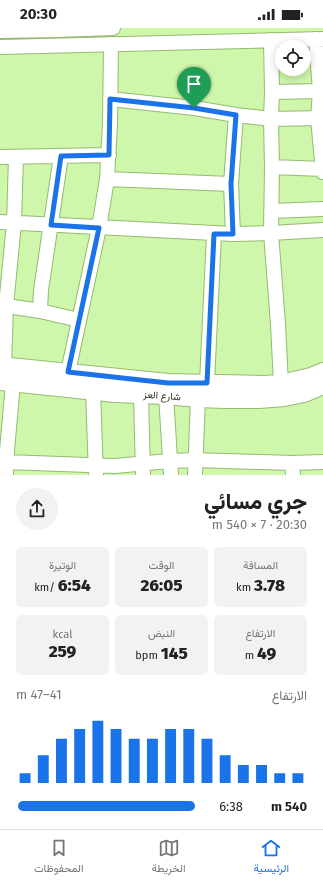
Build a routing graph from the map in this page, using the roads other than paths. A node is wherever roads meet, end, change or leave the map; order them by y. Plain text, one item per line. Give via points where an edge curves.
1 (112, 28) edge
2 (15, 29) edge
3 (58, 29) edge
4 (0, 31) edge
5 (320, 39) edge
6 (271, 40) junction
7 (111, 44) junction
8 (0, 47) edge
9 (322, 91) edge
10 (272, 92) junction
11 (110, 99) junction
12 (236, 115) junction
13 (321, 118) edge
14 (271, 119) junction
15 (322, 142) edge
16 (109, 155) junction
17 (61, 156) junction
18 (0, 157) edge
19 (16, 157) junction
20 (272, 167) junction
21 (322, 169) edge
22 (323, 172) edge
23 (107, 179) junction
24 (231, 184) junction
25 (323, 209) edge
26 (272, 211) junction
27 (7, 223) edge
28 (51, 225) junction
29 (99, 228) junction
30 (323, 230) edge
31 (271, 233) junction
32 (214, 234) junction
33 (233, 234) junction
34 (3, 306) edge
35 (40, 311) junction
36 (79, 320) junction
37 (68, 372) junction
38 (323, 372) edge
39 (4, 374) edge
40 (281, 384) junction
41 (323, 385) edge
42 (93, 391) junction
43 (203, 391) junction
44 (141, 394) junction
45 (166, 395) junction
46 (195, 460) junction
47 (323, 462) edge
48 (6, 468) edge
49 (170, 468) edge
50 (218, 468) edge
51 (54, 469) edge
52 (143, 469) edge
53 (292, 469) edge
54 (95, 470) edge
55 (195, 475) edge

1 - 3 street
2 - 3 street
2 - 4 street
5 - 6 street
5 - 9 street
6 - 7 street
6 - 10 street
7 - 8 street
7 - 11 street
9 - 10 street
9 - 13 street
10 - 14 street
11 - 12 street
11 - 16 street
12 - 14 street
12 - 24 street
13 - 14 street
13 - 15 street
14 - 20 street
15 - 21 street
16 - 17 street
16 - 23 street
17 - 19 street
17 - 28 street
18 - 19 street
19 - 27 street
20 - 21 street
20 - 26 street
21 - 22 street
23 - 24 street
23 - 29 street
24 - 33 street
25 - 26 street
26 - 31 street
27 - 28 street
27 - 34 street
28 - 29 street
28 - 35 street
29 - 32 street
29 - 36 street
30 - 31 street
31 - 33 street
31 - 40 street
32 - 33 street
32 - 43 street
34 - 35 street
34 - 39 street
35 - 36 street
36 - 37 street
37 - 39 main road, شارع العز
37 - 43 main road, شارع العز via 168,383
38 - 40 main road, شارع العز
39 - 42 main road, شارع العز
39 - 48 street
40 - 43 main road, شارع العز via 258,384
41 - 43 main road, شارع العز via 304,393 284,397 259,398
42 - 44 main road, شارع العز
42 - 54 street
43 - 45 main road, شارع العز
43 - 46 street
44 - 45 main road, شارع العز
44 - 52 street
45 - 49 street
46 - 49 street
46 - 50 street
46 - 55 street
47 - 53 street
48 - 51 street
49 - 52 street
50 - 53 street
51 - 54 street
52 - 54 street via 115,466

